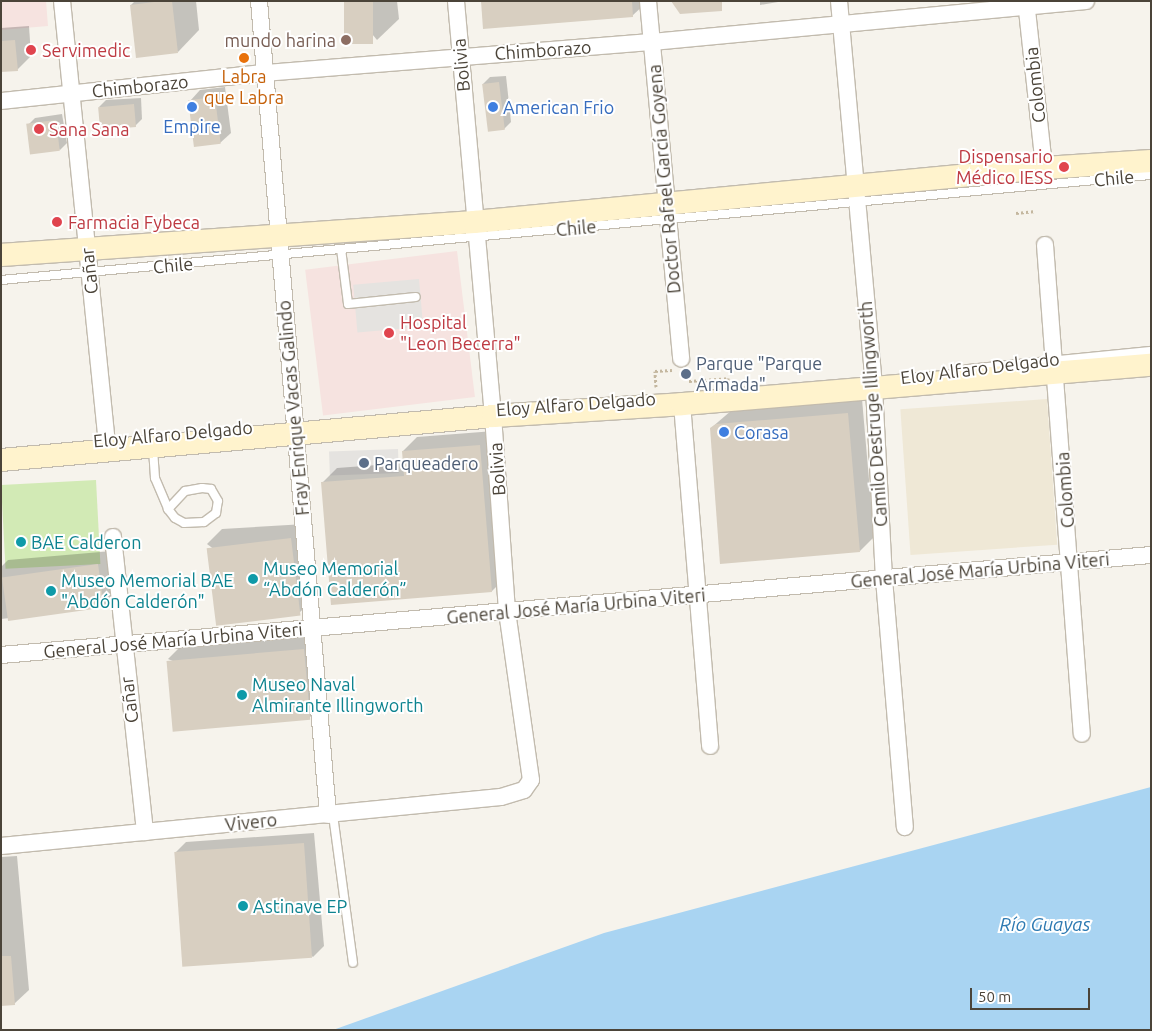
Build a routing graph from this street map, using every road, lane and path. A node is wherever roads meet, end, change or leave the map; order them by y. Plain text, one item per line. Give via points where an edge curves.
1 (62, 1) edge
2 (259, 1) edge
3 (456, 1) edge
4 (648, 1) edge
5 (839, 1) edge
6 (1086, 1) edge
7 (1026, 4) edge
8 (841, 25) junction
9 (652, 42) junction
10 (460, 56) junction
11 (265, 73) junction
12 (71, 93) junction
13 (1, 101) edge
14 (1151, 161) edge
15 (1044, 168) junction
16 (1151, 175) edge
17 (856, 195) junction
18 (1036, 211) dead end
19 (668, 212) junction
20 (1016, 213) dead end
21 (474, 230) junction
22 (280, 245) junction
23 (1045, 245) dead end
24 (87, 249) junction
25 (341, 249) junction
26 (1, 255) edge
27 (89, 272) junction
28 (1, 280) edge
29 (416, 297) dead end
30 (1151, 351) edge
31 (681, 358) dead end
32 (1055, 365) junction
33 (1151, 365) edge
34 (959, 370) dead end
35 (940, 373) dead end
36 (873, 385) junction
37 (729, 393) junction
38 (657, 398) junction
39 (682, 404) junction
40 (493, 414) junction
41 (325, 421) dead end
42 (296, 426) junction
43 (108, 443) junction
44 (153, 447) junction
45 (1, 460) edge
46 (168, 509) junction
47 (113, 537) dead end
48 (1151, 555) edge
49 (1070, 563) junction
50 (884, 579) junction
51 (698, 595) junction
52 (507, 611) junction
53 (312, 628) junction
54 (123, 644) junction
55 (1, 655) edge
56 (1082, 734) dead end
57 (710, 746) dead end
58 (501, 797) joint
59 (331, 815) junction
60 (905, 827) dead end
61 (145, 832) junction
62 (1, 846) edge
63 (353, 963) dead end

1 - 12 street, Cañar
2 - 11 street, Fray Enrique Vacas Galindo
3 - 10 street, Bolivia
4 - 9 street, Doctor Rafael García Goyena
5 - 8 street, Camilo Destruge Illingworth
6 - 7 street, Chimborazo
7 - 8 street, Chimborazo
7 - 15 street, Colombia
8 - 9 street, Chimborazo
8 - 17 street, Camilo Destruge Illingworth
9 - 10 street, Chimborazo
9 - 19 street, Doctor Rafael García Goyena
10 - 11 street, Chimborazo
10 - 21 street, Bolivia
11 - 12 street, Chimborazo
11 - 22 street, Fray Enrique Vacas Galindo
12 - 13 street, Chimborazo
12 - 24 street, Cañar
14 - 15 main road, Chile
15 - 17 main road, Chile
16 - 17 lane, Chile
17 - 19 main road, Chile
17 - 36 street, Camilo Destruge Illingworth
18 - 20 path
19 - 21 main road, Chile
19 - 31 street, Doctor Rafael García Goyena
21 - 22 main road, Chile
21 - 25 lane, Chile
21 - 40 street, Bolivia
22 - 24 main road, Chile
22 - 25 lane, Chile
22 - 27 lane, Chile
22 - 42 street, Fray Enrique Vacas Galindo
23 - 32 street, Colombia
24 - 26 main road, Chile
24 - 27 street, Cañar
25 - 29 lane via 348,304
27 - 28 lane, Chile
27 - 43 street, Cañar
30 - 32 lane, Eloy Alfaro Delgado
32 - 33 main road, Eloy Alfaro Delgado
32 - 34 lane, Eloy Alfaro Delgado
32 - 36 main road, Eloy Alfaro Delgado
32 - 49 street, Colombia
35 - 36 lane, Eloy Alfaro Delgado
36 - 37 lane, Eloy Alfaro Delgado
36 - 39 main road, Eloy Alfaro Delgado
36 - 50 street, Camilo Destruge Illingworth
37 - 38 lane, Eloy Alfaro Delgado
37 - 38 path via 728,378 689,381 688,369 655,371
38 - 40 lane, Eloy Alfaro Delgado
39 - 40 main road, Eloy Alfaro Delgado
39 - 51 street
40 - 41 lane, Eloy Alfaro Delgado
40 - 42 main road, Eloy Alfaro Delgado
40 - 52 street, Bolivia
42 - 44 main road, Eloy Alfaro Delgado
42 - 53 street, Fray Enrique Vacas Galindo
43 - 44 main road, Eloy Alfaro Delgado
43 - 45 main road, Eloy Alfaro Delgado
44 - 46 lane via 155,478
46 - 46 lane via 184,524 194,524 211,518 216,513 218,501 211,489 202,488 185,491
47 - 54 street, Cañar
48 - 49 street, General José María Urbina Viteri
49 - 50 street, General José María Urbina Viteri
49 - 56 street, Colombia
50 - 51 street, General José María Urbina Viteri
50 - 60 street, Camilo Destruge Illingworth
51 - 52 street, General José María Urbina Viteri
51 - 57 street
52 - 53 street, General José María Urbina Viteri
52 - 58 street, Bolivia via 531,780 524,790
53 - 54 street, General José María Urbina Viteri
53 - 59 street, Fray Enrique Vacas Galindo
54 - 55 street, General José María Urbina Viteri
54 - 61 street, Cañar
58 - 59 street, Vivero
59 - 61 street, Vivero
59 - 63 lane
61 - 62 street, Vivero

